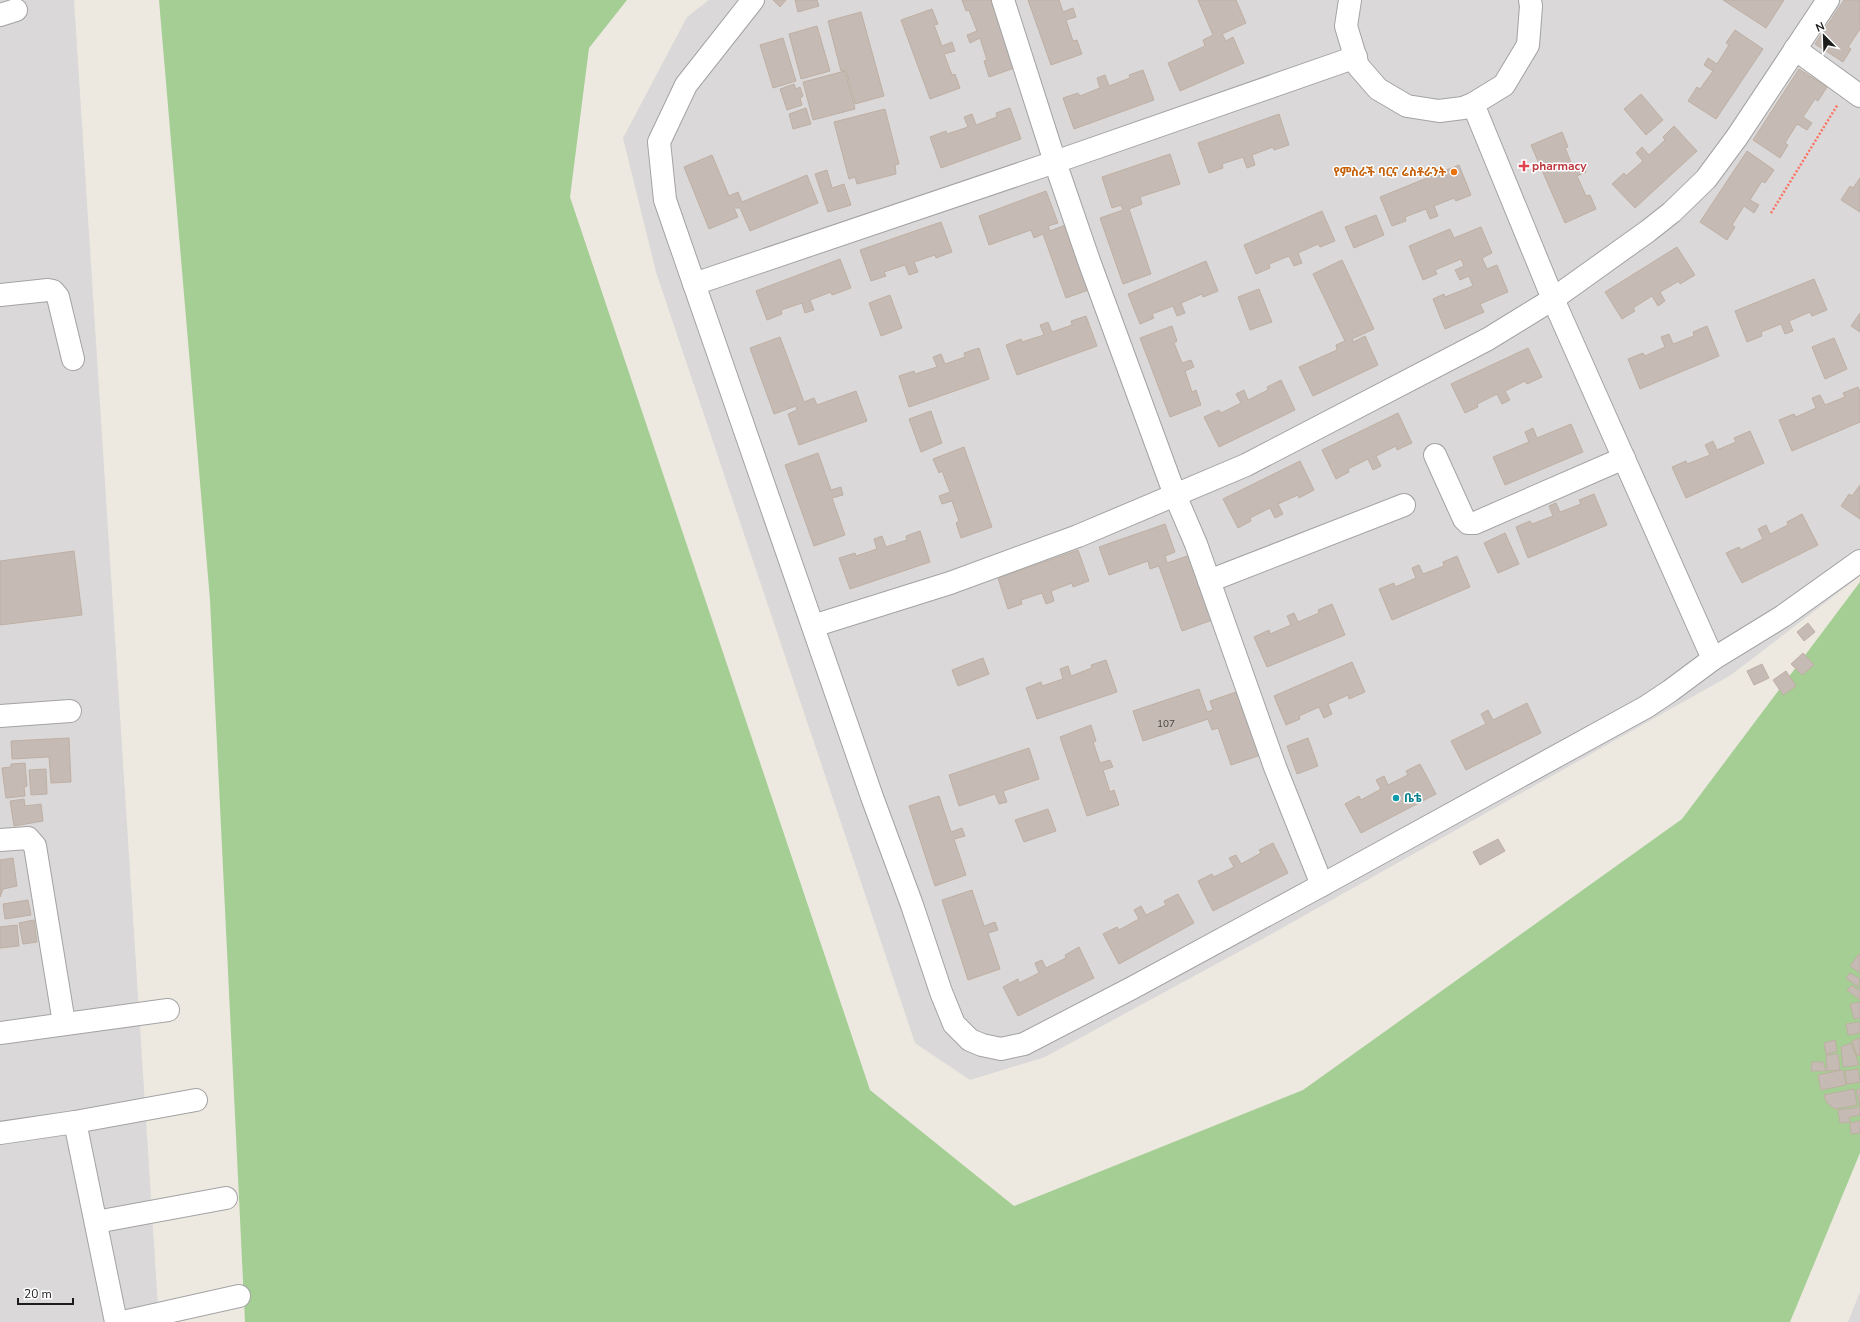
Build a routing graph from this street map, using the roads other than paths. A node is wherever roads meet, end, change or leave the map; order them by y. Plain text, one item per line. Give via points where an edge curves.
1 (753, 0) edge
2 (1003, 0) edge
3 (1350, 0) edge
4 (1530, 0) edge
5 (1828, 0) edge
6 (1795, 50) junction
7 (1356, 57) junction
8 (1854, 92) edge
9 (1473, 104) junction
10 (1055, 162) junction
11 (694, 284) junction
12 (0, 295) edge
13 (1553, 299) junction
14 (73, 359) dead end
15 (1435, 455) dead end
16 (1624, 458) junction
17 (1175, 495) junction
18 (1404, 505) dead end
19 (1860, 561) edge
20 (1209, 581) junction
21 (813, 626) junction
22 (1713, 659) junction
23 (70, 711) dead end
24 (0, 716) edge
25 (0, 840) edge
26 (1322, 885) junction
27 (168, 1010) dead end
28 (64, 1023) junction
29 (0, 1033) edge
30 (196, 1100) dead end
31 (75, 1122) junction
32 (0, 1132) edge
33 (226, 1198) dead end
34 (96, 1222) junction
35 (239, 1296) dead end
36 (116, 1322) edge
37 (124, 1322) edge

1 - 11 street via 686,85 659,142 665,200
2 - 10 street
3 - 7 street via 1346,26
4 - 9 street via 1532,6 1528,45 1504,85
5 - 6 street
6 - 8 street
6 - 13 street via 1706,179 1648,231
7 - 9 street via 1358,66 1378,89 1407,106 1439,111
7 - 10 street
9 - 13 street
10 - 11 street
10 - 17 street
11 - 21 street
12 - 14 street via 53,291 58,297
13 - 16 street
13 - 17 street via 1488,339 1405,383 1246,465
15 - 16 street via 1468,523 1475,523
16 - 22 street
17 - 20 street
17 - 21 street via 1078,536 950,583
18 - 20 street
19 - 22 street via 1783,616
20 - 26 street via 1275,767
21 - 26 street via 941,992 954,1024 970,1040 1000,1049 1024,1044
22 - 26 street via 1646,707
23 - 24 street
25 - 28 street via 28,838 35,846
27 - 28 street
28 - 29 street
30 - 31 street
31 - 32 street
31 - 34 street
33 - 34 street
34 - 36 street
35 - 37 street

